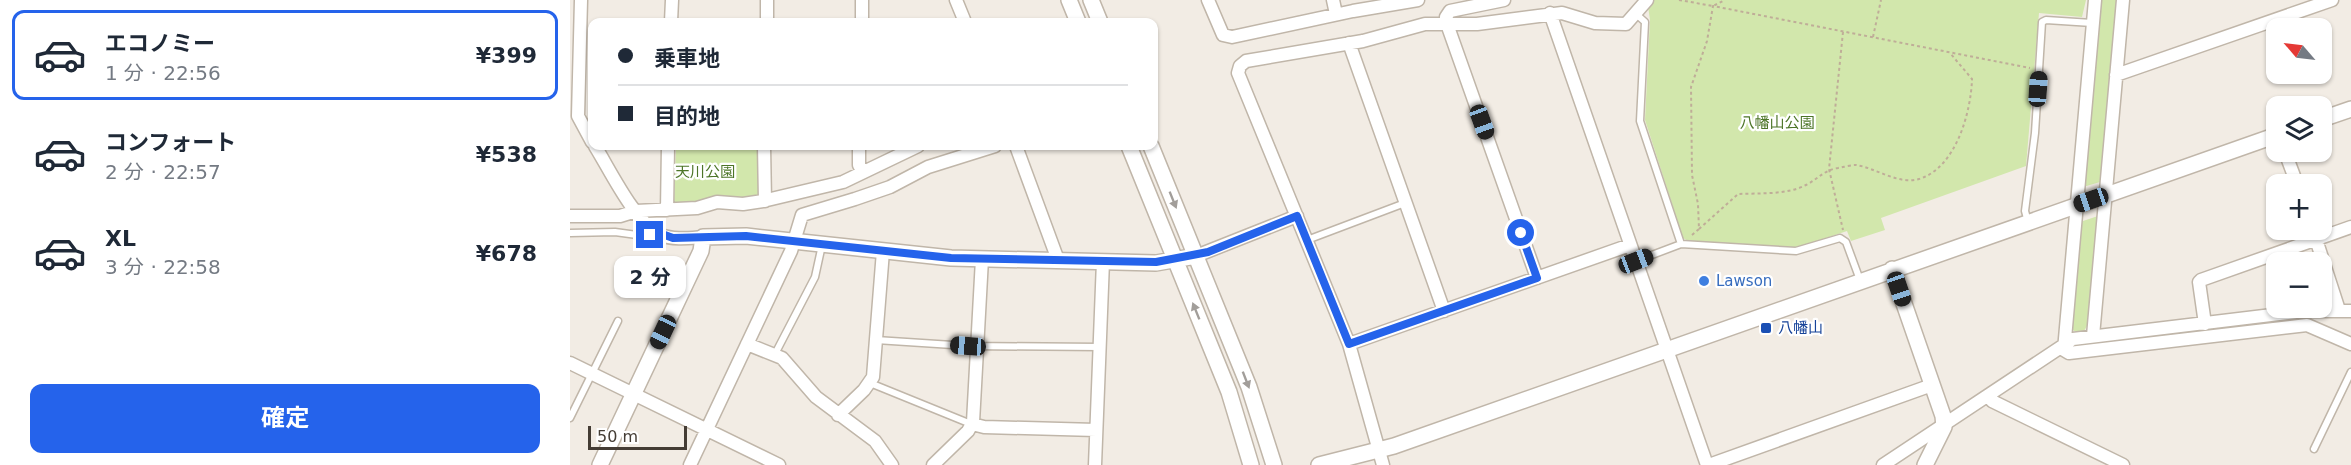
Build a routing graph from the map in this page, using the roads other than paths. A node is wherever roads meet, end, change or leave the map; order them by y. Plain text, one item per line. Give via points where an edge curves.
1 (581, 0) edge
2 (672, 0) edge
3 (767, 0) edge
4 (862, 0) edge
5 (956, 0) edge
6 (1069, 0) edge
7 (1091, 0) edge
8 (1208, 0) edge
9 (1333, 0) edge
10 (1418, 0) edge
11 (1504, 0) edge
12 (1647, 0) edge
13 (2095, 0) edge
14 (2123, 0) edge
15 (2332, 0) edge
16 (1550, 13) junction
17 (1336, 14) junction
18 (1636, 14) junction
19 (671, 18) edge
20 (767, 18) edge
21 (862, 18) edge
22 (963, 18) edge
23 (1076, 18) edge
24 (1099, 18) edge
25 (2092, 23) junction
26 (1447, 24) junction
27 (1349, 43) junction
28 (2116, 75) junction
29 (2351, 109) edge
30 (574, 116) edge
31 (2332, 116) edge
32 (588, 136) edge
33 (2266, 139) edge
34 (598, 150) edge
35 (668, 150) edge
36 (764, 150) edge
37 (859, 150) edge
38 (910, 150) edge
39 (982, 150) edge
40 (1017, 150) edge
41 (1131, 150) edge
42 (1153, 150) edge
43 (863, 172) junction
44 (2105, 195) junction
45 (765, 201) junction
46 (1405, 203) junction
47 (2076, 205) junction
48 (667, 210) junction
49 (636, 211) junction
50 (570, 216) edge
51 (1297, 216) junction
52 (2028, 223) junction
53 (2351, 227) edge
54 (654, 231) junction
55 (2332, 231) edge
56 (570, 233) edge
57 (703, 237) junction
58 (1307, 240) junction
59 (2300, 240) edge
60 (2317, 240) edge
61 (795, 241) junction
62 (822, 244) junction
63 (1681, 244) junction
64 (1630, 245) junction
65 (883, 251) junction
66 (1196, 256) junction
67 (982, 259) junction
68 (1058, 260) junction
69 (1176, 260) junction
70 (1103, 261) junction
71 (1636, 261) junction
72 (1893, 269) junction
73 (1537, 278) junction
74 (1861, 281) junction
75 (1444, 310) junction
76 (2345, 310) edge
77 (2266, 316) edge
78 (2306, 318) edge
79 (618, 321) dead end
80 (2205, 324) junction
81 (2307, 325) junction
82 (2093, 336) junction
83 (876, 340) junction
84 (747, 344) junction
85 (1349, 344) junction
86 (2351, 344) edge
87 (977, 345) junction
88 (2063, 346) junction
89 (1100, 347) junction
90 (1668, 350) junction
91 (774, 354) junction
92 (570, 363) edge
93 (2351, 372) edge
94 (592, 374) junction
95 (870, 383) junction
96 (1932, 385) junction
97 (634, 394) junction
98 (1989, 397) junction
99 (838, 415) junction
100 (570, 418) edge
101 (972, 424) junction
102 (1944, 427) junction
103 (706, 429) junction
104 (1096, 430) junction
105 (1381, 449) junction
106 (2314, 449) dead end
107 (600, 465) edge
108 (690, 465) edge
109 (779, 465) edge
110 (892, 465) edge
111 (933, 465) edge
112 (1095, 465) edge
113 (1251, 465) edge
114 (1274, 465) edge
115 (1319, 465) edge
116 (1383, 465) edge
117 (1708, 465) edge
118 (1883, 465) edge
119 (1925, 465) edge
120 (2123, 465) edge

1 - 30 street
2 - 19 street
3 - 20 street
4 - 21 street
5 - 22 street
6 - 23 street
7 - 24 street
8 - 17 street via 1227,37
9 - 17 street
10 - 17 street
11 - 26 street via 1450,10
12 - 18 street
13 - 25 street
14 - 28 street
15 - 28 street
16 - 18 street via 1595,23 1623,24
16 - 26 street via 1477,24
16 - 64 street
18 - 63 lane via 1645,22 1640,122
25 - 47 street
25 - 52 lane via 2042,22 2025,211
26 - 27 street via 1419,25
26 - 73 street
27 - 46 street
27 - 51 street via 1246,61 1238,69
28 - 44 street
29 - 31 street
30 - 32 street
33 - 44 street
34 - 49 street
35 - 48 street
36 - 45 street
37 - 43 street
38 - 43 street
39 - 61 street via 928,167 890,187 806,213 800,217
40 - 68 street
41 - 69 street
42 -> 66 street
43 - 45 street via 834,185
44 - 47 street
44 - 82 street
45 - 48 street via 717,202
46 - 58 lane
46 - 75 street
47 - 52 street
47 - 88 street
48 - 49 street
49 - 50 street via 620,216
49 - 54 street
51 - 58 street
51 - 66 street
52 - 72 street
53 - 55 street
54 - 56 lane via 644,236
54 - 57 street via 673,238
57 - 61 street
57 - 97 street via 701,250
58 - 85 street
59 - 80 street via 2201,280
60 - 76 street
61 - 62 street
61 - 84 street
62 - 65 street
62 - 91 lane via 815,277
63 - 71 lane
63 - 74 lane via 1796,251 1843,239
64 - 71 street
64 - 73 street
65 - 67 street
65 - 83 street
66 - 69 street
66 -> 114 street via 1249,387
67 - 68 street
67 - 87 street
68 - 70 street
69 - 70 street
113 -> 69 street via 1229,392
70 - 89 street
71 - 90 street
72 - 74 street
72 - 96 street
73 - 75 street
74 - 90 street
75 - 85 street
77 - 80 street
78 - 81 street
79 - 94 lane
80 - 82 street
81 - 86 street
81 - 88 street via 2069,353
82 - 88 street via 2073,339
83 - 87 lane
83 - 95 street
84 - 91 street
84 - 103 street
85 - 105 street
87 - 89 lane
87 - 101 street
88 - 98 street
89 - 104 street
90 - 105 street
90 - 117 street
91 - 99 street
92 - 94 street
93 - 106 lane
94 - 97 street
94 - 100 lane
95 - 99 street
95 - 101 lane
96 - 102 street
96 - 117 street
97 - 103 street
97 - 107 street
98 - 102 street
98 - 120 street
99 - 110 street via 875,441
101 - 104 street
101 - 111 street
102 - 118 street
102 - 119 street
103 - 108 street
103 - 109 street
104 - 112 street
105 - 115 street
105 - 116 street

